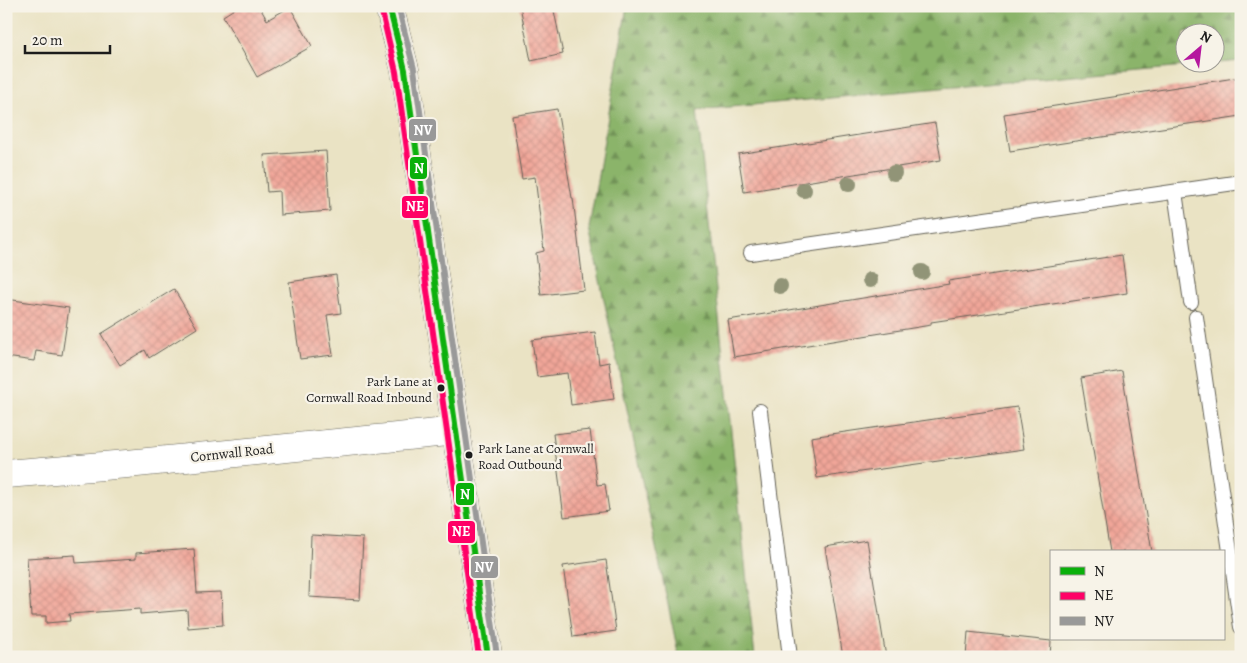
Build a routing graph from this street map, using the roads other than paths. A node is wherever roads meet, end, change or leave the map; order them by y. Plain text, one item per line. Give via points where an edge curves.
1 (389, 6) edge
2 (1241, 182) edge
3 (1175, 192) junction
4 (751, 253) dead end
5 (1191, 302) dead end
6 (1196, 317) dead end
7 (760, 411) dead end
8 (457, 430) junction
9 (6, 474) edge
10 (1241, 627) edge
11 (488, 657) edge
12 (790, 657) edge

1 - 8 street via 405,70
2 - 3 lane
3 - 4 lane
3 - 5 lane
6 - 10 lane
7 - 12 lane
8 - 9 street, Cornwall Road
8 - 11 street

